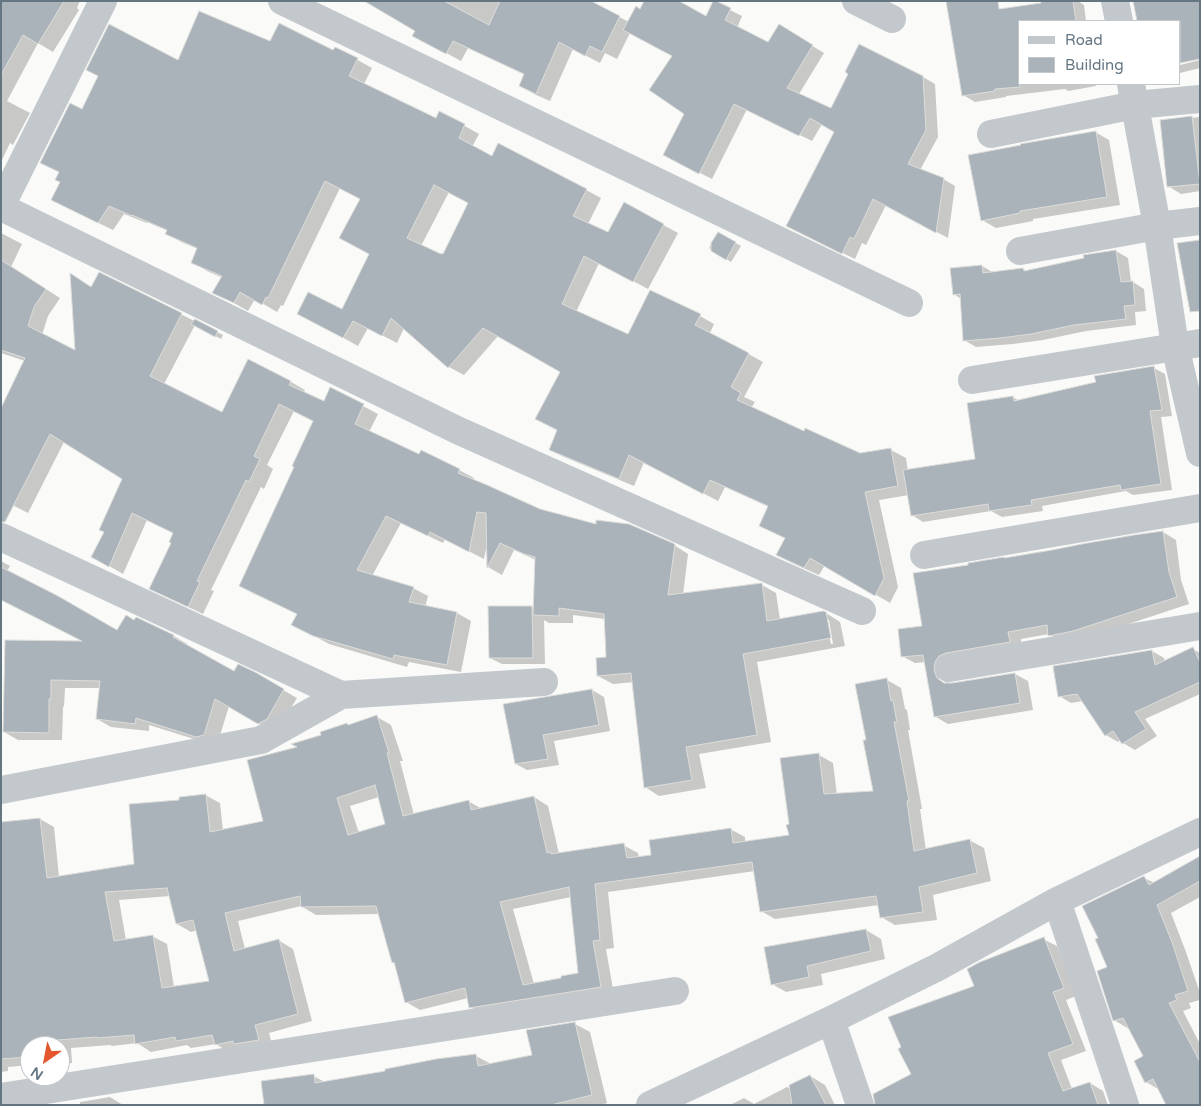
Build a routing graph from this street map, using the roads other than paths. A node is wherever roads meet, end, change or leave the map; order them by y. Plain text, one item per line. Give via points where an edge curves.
1 (103, 1) edge
2 (282, 1) edge
3 (856, 1) edge
4 (1115, 1) edge
5 (892, 19) dead end
6 (1119, 20) edge
7 (1133, 94) edge
8 (1200, 99) edge
9 (991, 134) dead end
10 (1, 206) edge
11 (1200, 221) edge
12 (1156, 226) junction
13 (1020, 251) dead end
14 (909, 304) dead end
15 (1188, 345) edge
16 (972, 380) dead end
17 (1200, 453) edge
18 (1200, 508) edge
19 (1, 537) edge
20 (924, 555) dead end
21 (862, 611) dead end
22 (1200, 626) edge
23 (949, 668) dead end
24 (544, 682) dead end
25 (341, 695) junction
26 (1, 790) edge
27 (1200, 832) edge
28 (1058, 901) junction
29 (675, 991) dead end
30 (830, 1020) junction
31 (1, 1097) edge
32 (650, 1105) edge
33 (860, 1105) edge
34 (1125, 1105) edge

1 - 10 street
2 - 14 street
3 - 5 street
4 - 6 street
7 - 8 street
7 - 9 street
7 - 12 street
10 - 21 street via 457,430
11 - 12 street
12 - 13 street
12 - 15 street
15 - 16 street
15 - 17 street
18 - 20 street
19 - 25 street
22 - 23 street
24 - 25 street
25 - 26 street via 260,740
27 - 28 street
28 - 30 street via 938,967
28 - 34 street
29 - 31 street
30 - 32 street
30 - 33 street

